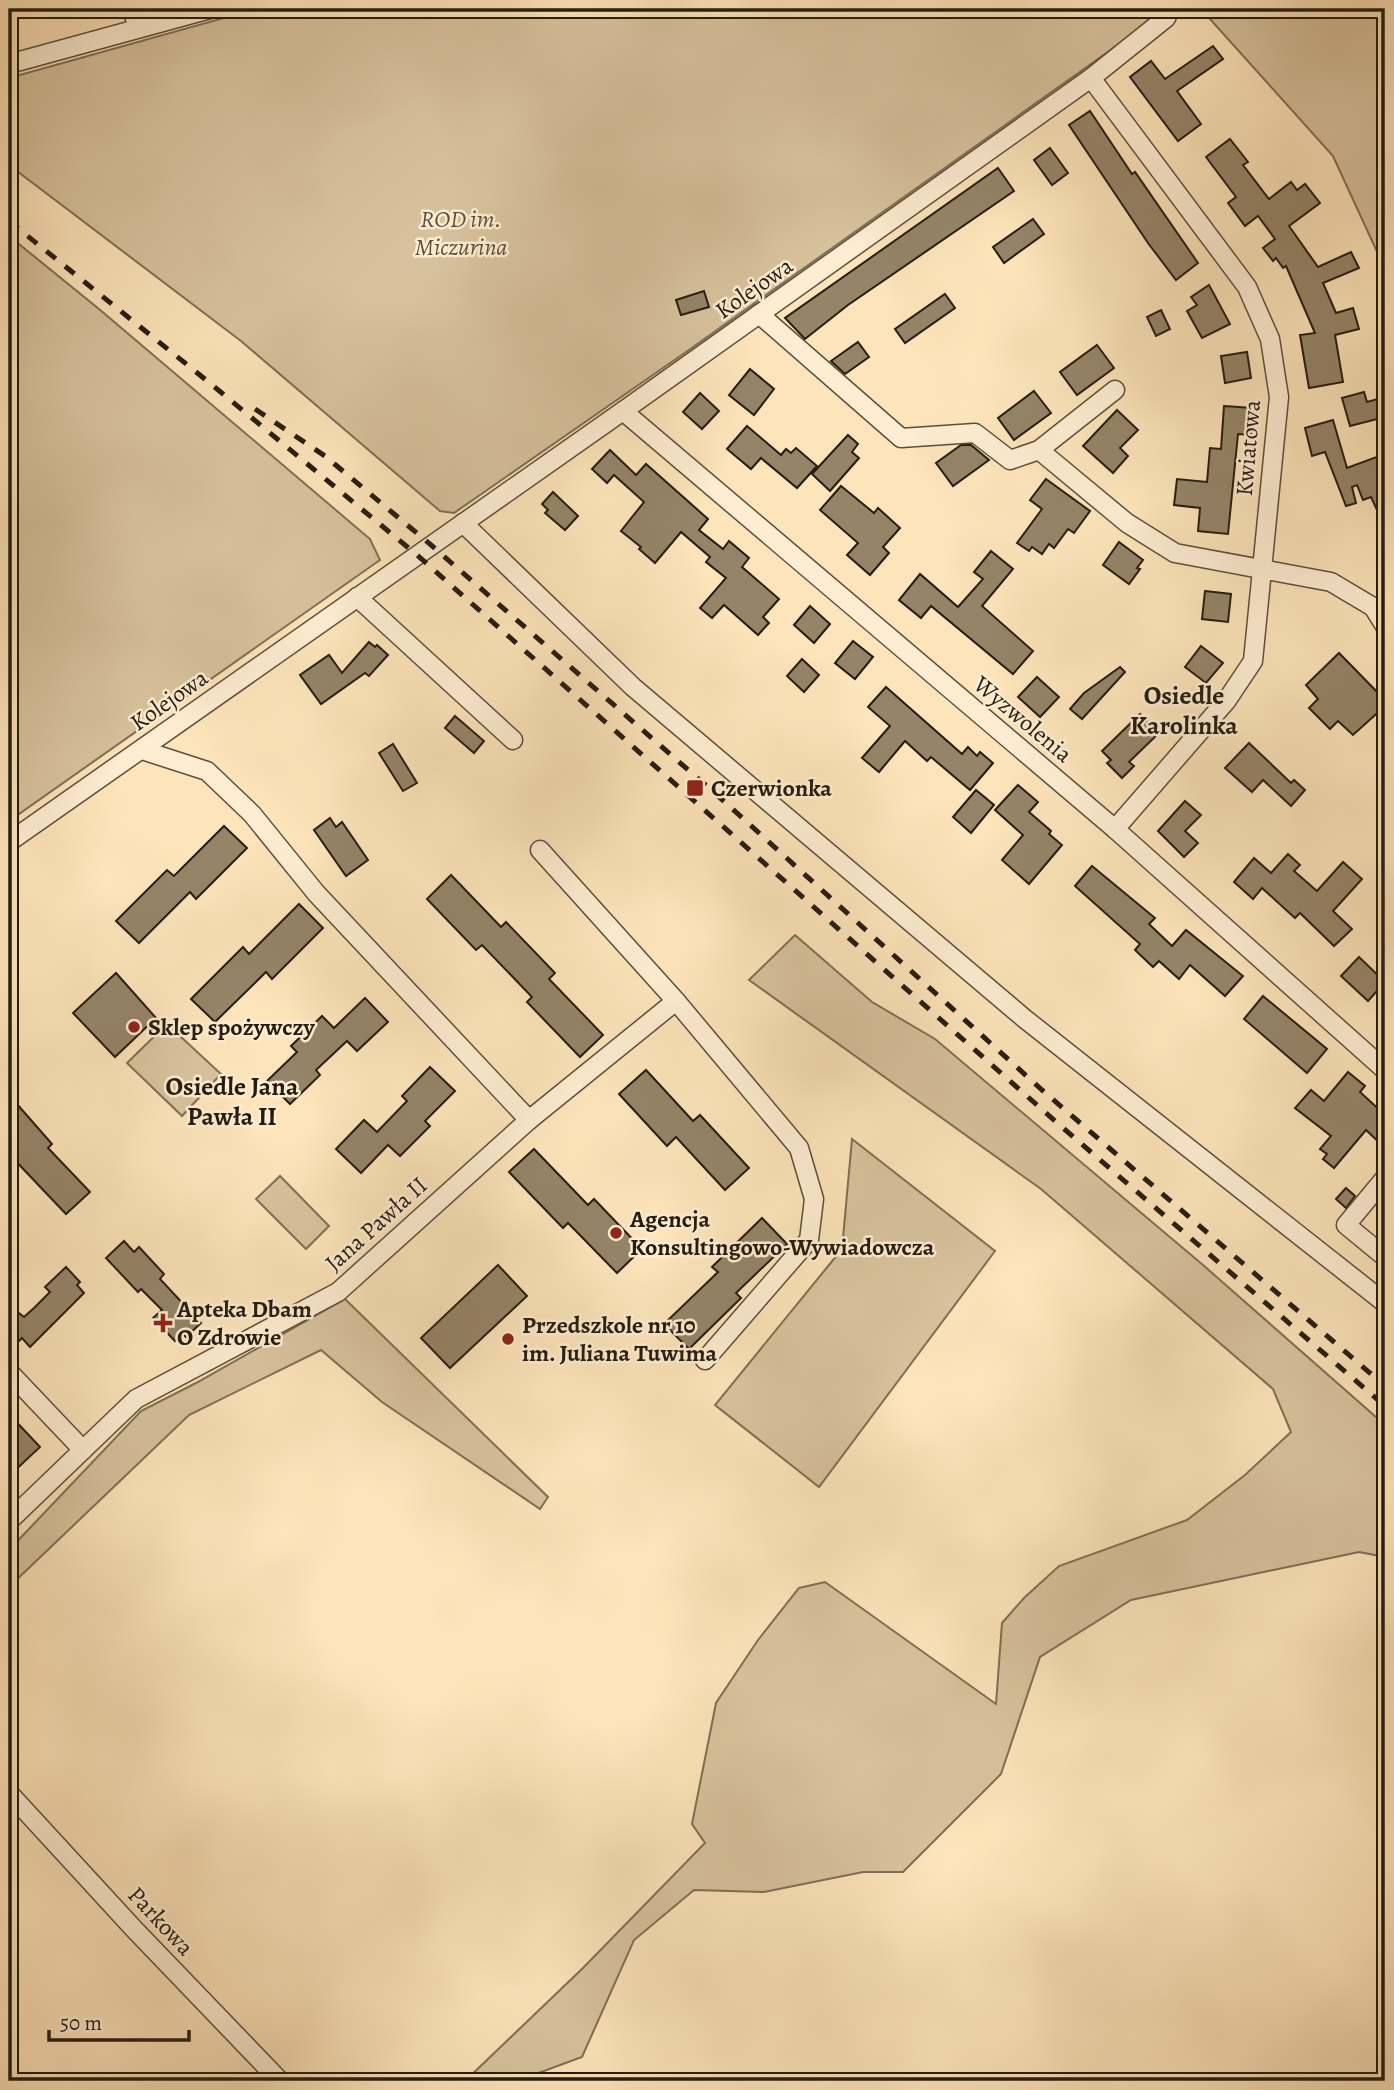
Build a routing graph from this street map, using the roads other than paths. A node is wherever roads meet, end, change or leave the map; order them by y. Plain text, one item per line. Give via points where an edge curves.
1 (132, 9) edge
2 (210, 9) edge
3 (1170, 9) edge
4 (138, 28) junction
5 (9, 64) edge
6 (1091, 78) junction
7 (759, 314) junction
8 (1115, 390) dead end
9 (623, 411) junction
10 (1039, 450) junction
11 (463, 523) junction
12 (1262, 569) junction
13 (358, 597) junction
14 (1385, 626) edge
15 (513, 740) dead end
16 (142, 750) junction
17 (1115, 829) junction
18 (9, 842) edge
19 (540, 850) dead end
20 (676, 1002) junction
21 (1385, 1070) edge
22 (529, 1120) junction
23 (1385, 1178) edge
24 (1385, 1256) edge
25 (1385, 1303) edge
26 (705, 1360) dead end
27 (9, 1372) edge
28 (83, 1450) junction
29 (9, 1521) edge
30 (9, 1793) edge
31 (281, 2081) edge

1 - 4 street
2 - 4 street
3 - 6 street, Kolejowa via 1167,18
4 - 5 street
6 - 7 street, Kolejowa
6 - 12 street, Kwiatowa via 1247,288 1270,339 1279,397
7 - 9 street, Kolejowa
7 - 10 street via 901,438 975,433 1010,460
8 - 10 street
9 - 11 street, Kolejowa
9 - 17 street, Wyzwolenia
10 - 12 street via 1127,523 1175,553
11 - 13 street, Kolejowa
11 - 25 street via 633,687 1015,1010
12 - 14 street via 1331,582 1373,607
12 - 17 street, Kwiatowa via 1253,661 1227,700
13 - 15 street
13 - 16 street, Kolejowa
16 - 18 street, Kolejowa
16 - 22 street via 207,771 252,814 316,893
17 - 21 street, Wyzwolenia
19 - 20 street
20 - 22 street, Jana Pawła II
20 - 26 street via 799,1148 814,1199 809,1240
22 - 28 street, Jana Pawła II via 338,1292 136,1399
23 - 24 street via 1346,1225
27 - 28 street
28 - 29 street, Jana Pawła II
30 - 31 street, Parkowa

